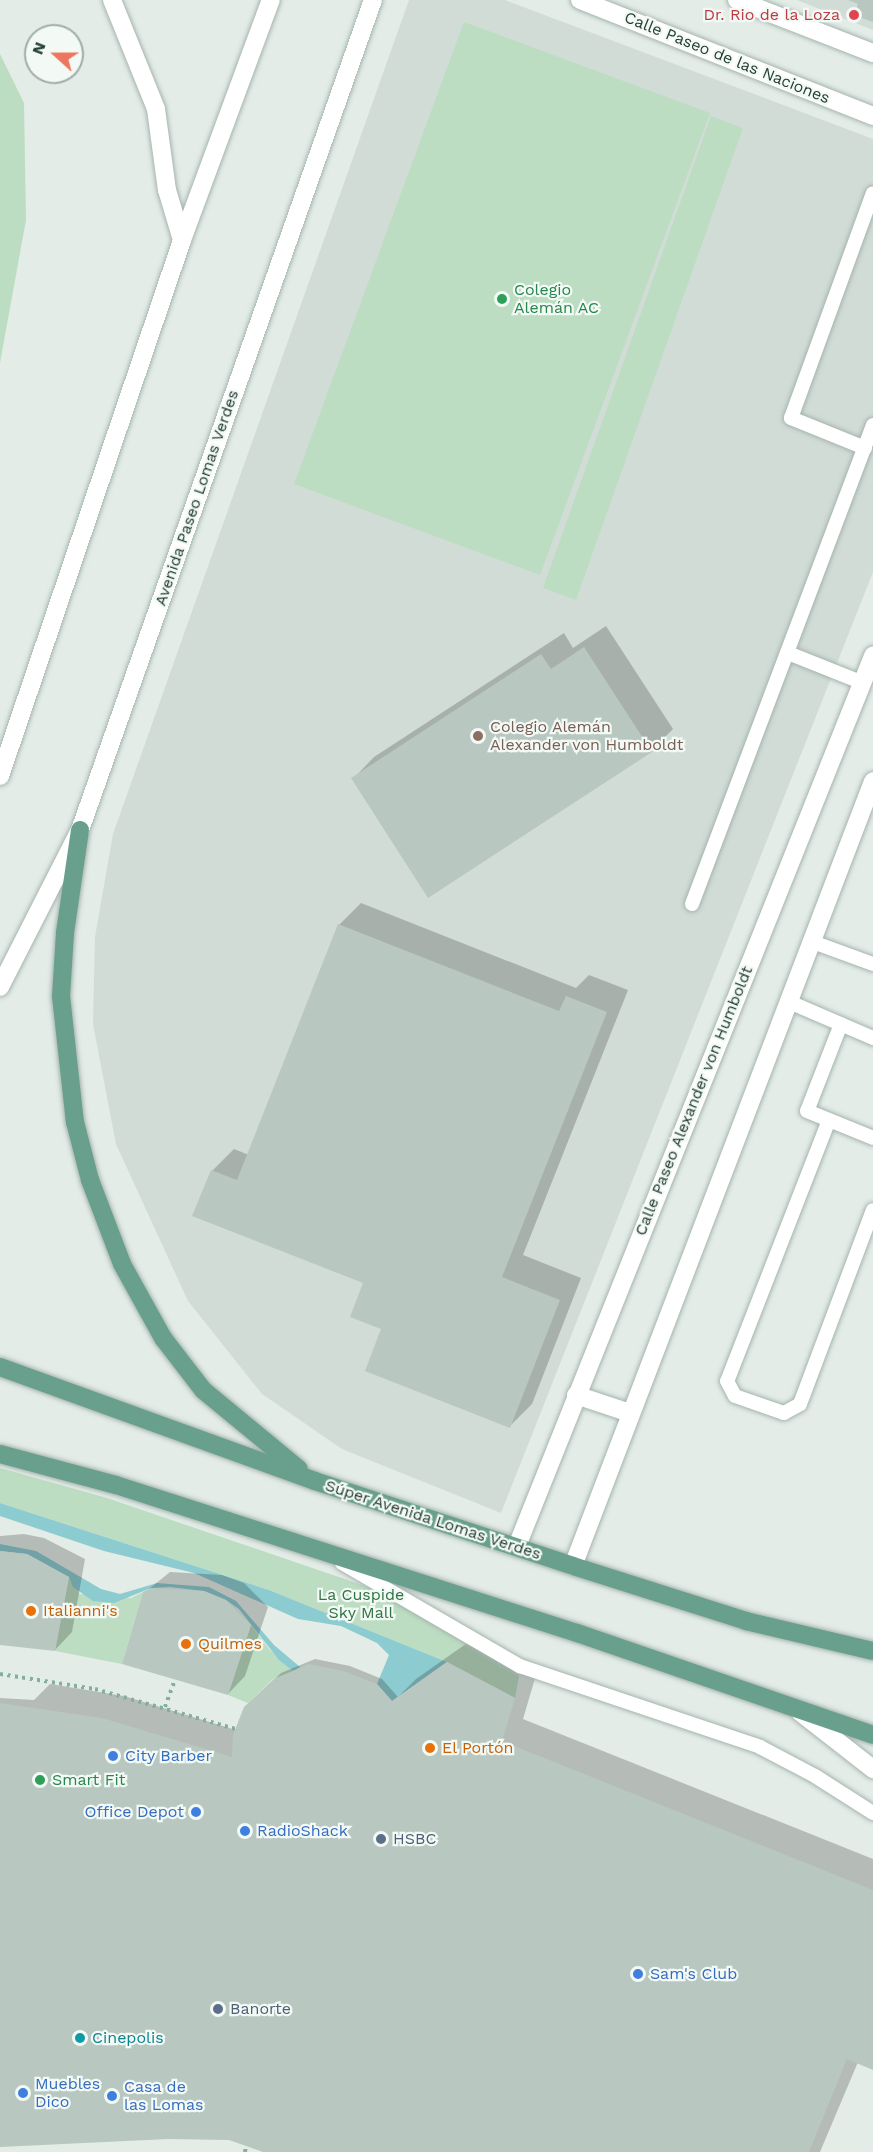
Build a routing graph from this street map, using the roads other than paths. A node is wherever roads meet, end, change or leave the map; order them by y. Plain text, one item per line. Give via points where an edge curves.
1 (112, 0) edge
2 (271, 0) edge
3 (373, 0) edge
4 (580, 0) edge
5 (737, 0) edge
6 (873, 53) edge
7 (873, 117) edge
8 (873, 193) edge
9 (182, 240) junction
10 (873, 425) edge
11 (865, 448) junction
12 (788, 653) junction
13 (873, 656) edge
14 (863, 682) junction
15 (0, 776) edge
16 (873, 781) edge
17 (80, 830) junction
18 (692, 904) dead end
19 (810, 941) junction
20 (873, 964) edge
21 (0, 987) edge
22 (787, 1001) junction
23 (841, 1024) junction
24 (873, 1038) edge
25 (829, 1120) junction
26 (873, 1138) edge
27 (873, 1210) edge
28 (0, 1367) edge
29 (576, 1395) junction
30 (630, 1413) junction
31 (0, 1454) edge
32 (315, 1481) junction
33 (517, 1546) junction
34 (322, 1552) junction
35 (573, 1566) junction
36 (873, 1651) edge
37 (801, 1712) junction
38 (873, 1735) edge
39 (873, 1769) edge
40 (873, 1813) edge

1 - 9 street via 156,110 167,190
2 - 9 street
3 - 17 street, Avenida Paseo Lomas Verdes
4 - 7 street, Calle Paseo de las Naciones
5 - 6 street
8 - 11 lane via 791,418
9 - 15 street
10 - 11 lane
11 - 12 lane
12 - 14 lane
12 - 18 lane
13 - 14 street, Calle Paseo Alexander von Humboldt
14 - 29 street, Calle Paseo Alexander von Humboldt
16 - 19 street
17 - 21 street, Avenida Paseo Lomas Verdes
17 - 32 main road via 61,996 75,1122 90,1180 122,1264 163,1338 203,1390
19 - 20 lane
19 - 22 street
22 - 23 lane
22 - 30 street
23 - 24 lane
23 - 25 lane via 807,1111
25 - 26 lane
25 - 27 lane via 727,1381 735,1396 784,1413 800,1404
28 - 32 main road, Súper Avenida Lomas Verdes
29 - 30 street
29 - 33 street, Calle Paseo Alexander von Humboldt
30 - 35 street
31 - 34 main road via 116,1485
32 - 33 main road, Súper Avenida Lomas Verdes
33 - 35 main road, Súper Avenida Lomas Verdes
34 - 37 main road via 577,1633
34 - 40 lane via 520,1666 760,1747
35 - 36 main road, Súper Avenida Lomas Verdes via 746,1621
37 - 38 main road
37 - 39 street

